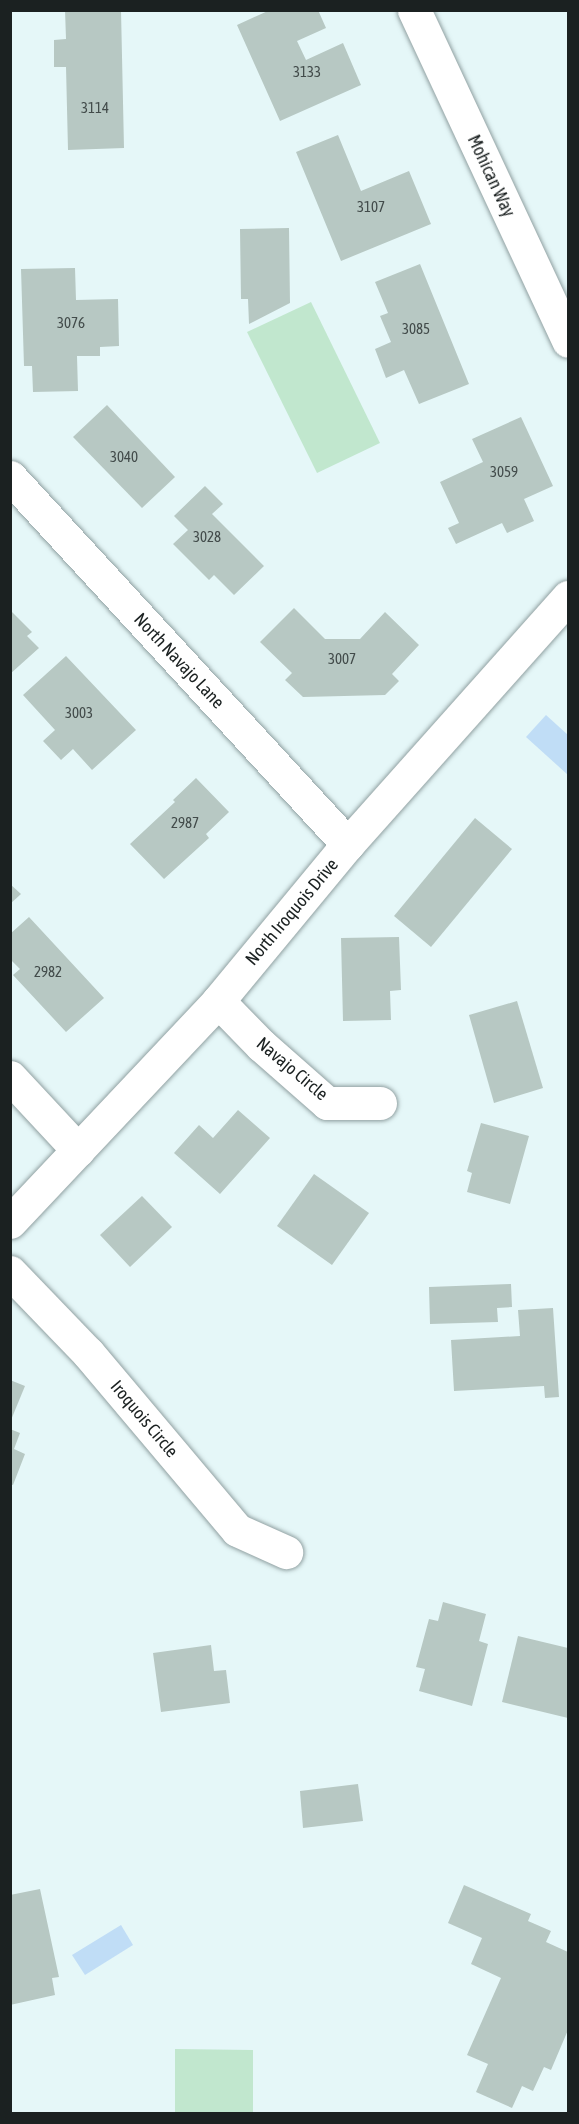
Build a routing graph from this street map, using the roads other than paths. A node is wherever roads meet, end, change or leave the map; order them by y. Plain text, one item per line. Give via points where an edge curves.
1 (414, 10) edge
2 (568, 341) edge
3 (10, 477) edge
4 (568, 597) edge
5 (348, 844) junction
6 (218, 1001) junction
7 (10, 1077) edge
8 (380, 1103) dead end
9 (78, 1150) junction
10 (10, 1222) edge
11 (10, 1272) edge
12 (286, 1552) dead end

1 - 2 street, Mohican Way
3 - 5 street, North Navajo Lane
4 - 5 street, North Iroquois Drive
5 - 6 street, North Iroquois Drive
6 - 8 street, Navajo Circle via 327,1103
6 - 9 street, North Iroquois Drive
7 - 9 street
9 - 10 street, North Iroquois Drive
11 - 12 street, Iroquois Circle via 88,1353 237,1530

